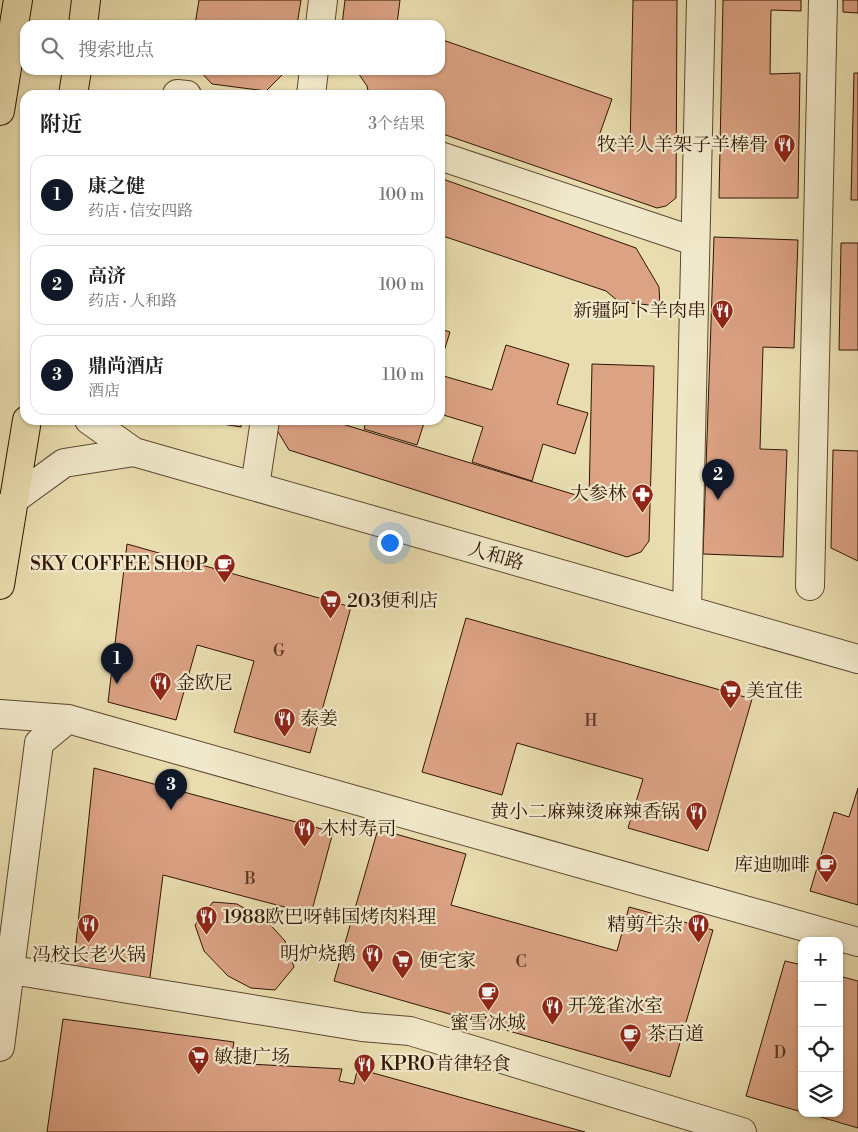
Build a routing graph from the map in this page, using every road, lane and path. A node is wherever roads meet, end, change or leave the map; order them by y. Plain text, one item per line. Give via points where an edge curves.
1 (18, 0) edge
2 (86, 0) edge
3 (323, 0) edge
4 (701, 0) edge
5 (823, 0) edge
6 (84, 20) edge
7 (321, 20) edge
8 (6, 40) edge
9 (76, 75) edge
10 (313, 75) edge
11 (74, 90) edge
12 (312, 90) edge
13 (0, 111) edge
14 (445, 158) edge
15 (694, 241) junction
16 (26, 425) edge
17 (96, 425) edge
18 (264, 425) edge
19 (134, 452) junction
20 (255, 486) junction
21 (13, 500) junction
22 (0, 585) edge
23 (810, 586) dead end
24 (687, 610) junction
25 (858, 659) edge
26 (0, 714) edge
27 (68, 719) junction
28 (858, 942) edge
29 (5, 969) edge
30 (0, 1047) edge
31 (742, 1132) edge

1 - 8 main road
2 - 6 main road
3 - 7 street
4 - 15 street
5 - 23 street
8 - 13 main road
9 - 11 main road
10 - 12 street
14 - 15 street
15 - 24 street
16 - 21 main road
17 - 19 street
18 - 20 street
19 - 20 street, 人和路
19 - 21 street via 64,463
20 - 24 street, 人和路
21 - 22 main road
24 - 25 street, 人和路
26 - 27 street
27 - 28 street
27 - 29 street via 40,743
29 - 30 street
29 - 31 street via 362,1027 410,1031

